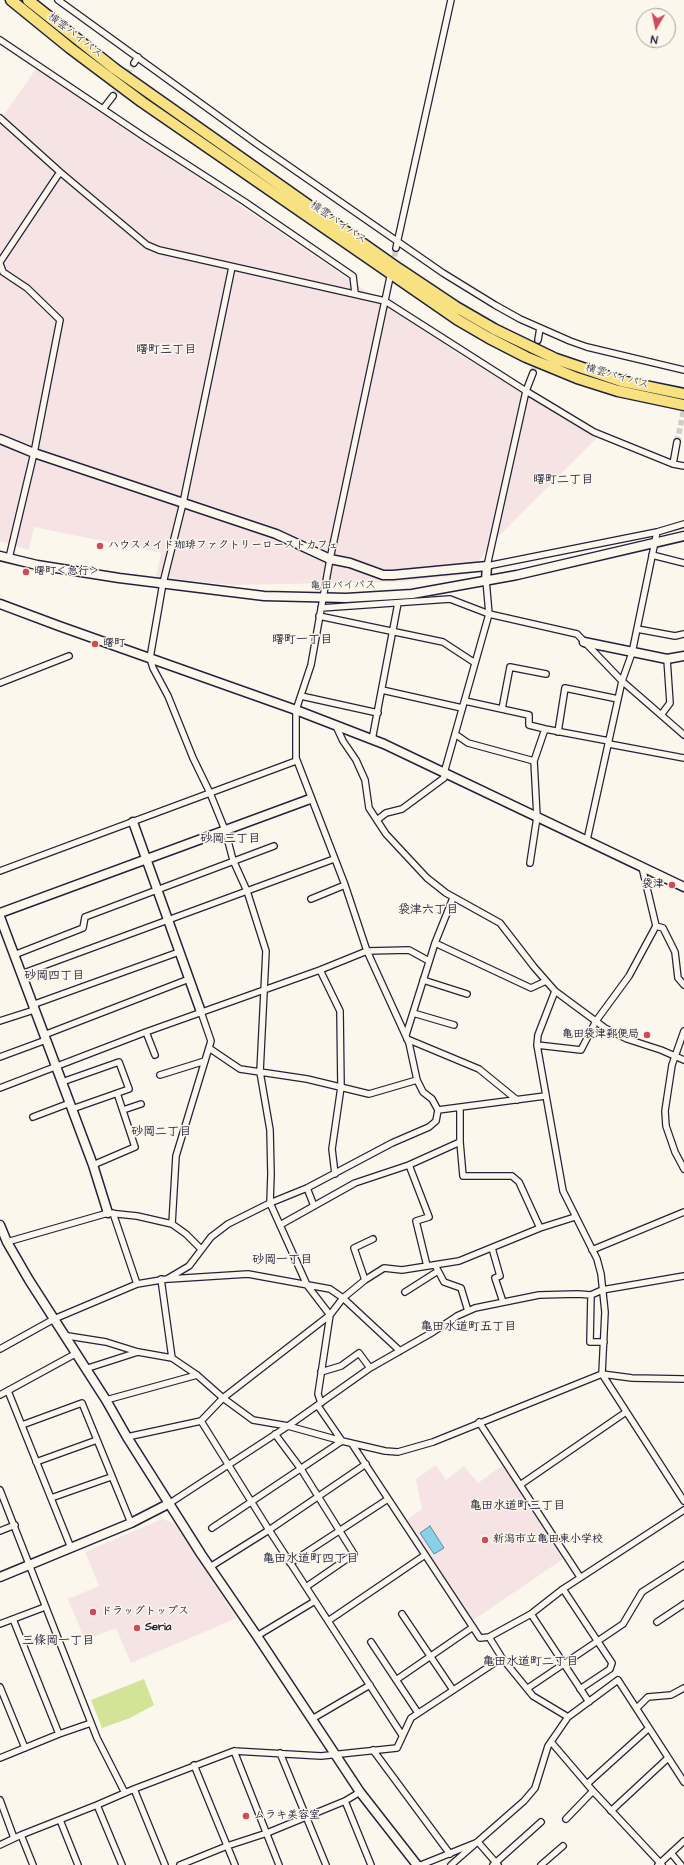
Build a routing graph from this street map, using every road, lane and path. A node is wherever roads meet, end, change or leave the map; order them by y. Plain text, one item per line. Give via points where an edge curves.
1 (10, 0) edge
2 (28, 0) edge
3 (58, 0) edge
4 (451, 0) edge
5 (0, 40) edge
6 (138, 57) junction
7 (134, 63) tunnel mouth
8 (113, 96) tunnel mouth
9 (103, 109) junction
10 (0, 118) edge
11 (60, 172) junction
12 (398, 241) junction
13 (396, 248) tunnel mouth
14 (0, 263) edge
15 (232, 267) junction
16 (390, 277) dead end
17 (355, 293) junction
18 (385, 301) junction
19 (540, 328) junction
20 (538, 340) tunnel mouth
21 (684, 370) edge
22 (533, 373) tunnel mouth
23 (526, 391) junction
24 (684, 394) edge
25 (684, 405) edge
26 (0, 439) edge
27 (677, 442) tunnel mouth
28 (34, 453) junction
29 (673, 464) junction
30 (684, 466) edge
31 (183, 503) junction
32 (684, 524) edge
33 (657, 532) junction
34 (684, 536) edge
35 (654, 544) junction
36 (652, 555) junction
37 (0, 556) edge
38 (9, 558) junction
39 (330, 559) junction
40 (684, 563) edge
41 (487, 566) junction
42 (486, 580) junction
43 (163, 583) junction
44 (323, 598) junction
45 (0, 604) edge
46 (398, 604) junction
47 (321, 608) junction
48 (489, 614) junction
49 (319, 616) junction
50 (637, 629) junction
51 (393, 632) junction
52 (684, 634) edge
53 (584, 642) junction
54 (632, 653) junction
55 (70, 656) dead end
56 (684, 656) edge
57 (150, 658) junction
58 (667, 659) junction
59 (475, 662) junction
60 (546, 674) dead end
61 (622, 681) junction
62 (0, 682) edge
63 (382, 690) junction
64 (301, 696) junction
65 (618, 699) junction
66 (464, 701) junction
67 (462, 708) junction
68 (502, 709) junction
69 (296, 710) junction
70 (378, 713) junction
71 (661, 715) junction
72 (336, 726) junction
73 (544, 729) junction
74 (558, 732) junction
75 (455, 734) junction
76 (684, 735) edge
77 (372, 740) junction
78 (609, 742) junction
79 (684, 758) edge
80 (296, 761) junction
81 (534, 761) junction
82 (444, 772) junction
83 (210, 793) junction
84 (310, 799) junction
85 (537, 817) junction
86 (377, 820) junction
87 (133, 822) junction
88 (225, 830) junction
89 (587, 840) junction
90 (274, 846) dead end
91 (146, 859) junction
92 (334, 859) junction
93 (233, 860) junction
94 (530, 863) dead end
95 (642, 867) junction
96 (0, 871) edge
97 (683, 884) edge
98 (345, 885) junction
99 (157, 888) junction
100 (247, 892) junction
101 (454, 898) junction
102 (311, 899) dead end
103 (0, 913) edge
104 (0, 917) edge
105 (168, 920) junction
106 (656, 926) junction
107 (435, 943) junction
108 (367, 951) junction
109 (179, 952) junction
110 (14, 955) junction
111 (429, 961) junction
112 (320, 970) junction
113 (21, 974) junction
114 (189, 979) junction
115 (423, 980) junction
116 (546, 981) junction
117 (684, 985) edge
118 (263, 990) junction
119 (555, 991) junction
120 (467, 994) dead end
121 (33, 1007) junction
122 (201, 1012) junction
123 (413, 1013) junction
124 (1, 1019) edge
125 (596, 1021) junction
126 (454, 1025) dead end
127 (684, 1031) edge
128 (146, 1032) junction
129 (45, 1037) junction
130 (406, 1037) junction
131 (537, 1045) junction
132 (209, 1048) junction
133 (155, 1055) dead end
134 (0, 1057) edge
135 (675, 1057) junction
136 (205, 1060) junction
137 (684, 1060) edge
138 (56, 1066) junction
139 (260, 1072) junction
140 (160, 1075) dead end
141 (417, 1080) junction
142 (62, 1082) junction
143 (341, 1087) junction
144 (0, 1088) edge
145 (117, 1093) junction
146 (545, 1096) junction
147 (517, 1100) junction
148 (141, 1104) dead end
149 (71, 1106) junction
150 (460, 1108) junction
151 (123, 1110) junction
152 (438, 1110) junction
153 (33, 1117) dead end
154 (460, 1142) junction
155 (93, 1165) junction
156 (409, 1165) junction
157 (684, 1169) edge
158 (335, 1174) junction
159 (308, 1188) junction
160 (270, 1203) junction
161 (314, 1206) junction
162 (684, 1212) edge
163 (110, 1213) junction
164 (575, 1217) junction
165 (172, 1224) junction
166 (0, 1225) edge
167 (280, 1225) junction
168 (540, 1228) junction
169 (373, 1239) dead end
170 (7, 1242) junction
171 (492, 1248) junction
172 (201, 1249) junction
173 (592, 1250) junction
174 (435, 1265) junction
175 (427, 1266) junction
176 (438, 1271) junction
177 (684, 1276) edge
178 (164, 1279) junction
179 (365, 1280) junction
180 (137, 1284) junction
181 (307, 1285) junction
182 (602, 1290) junction
183 (405, 1292) dead end
184 (591, 1295) junction
185 (344, 1298) junction
186 (503, 1302) junction
187 (468, 1311) junction
188 (330, 1315) junction
189 (54, 1319) junction
190 (65, 1337) junction
191 (604, 1342) junction
192 (0, 1349) edge
193 (400, 1351) junction
194 (138, 1352) junction
195 (74, 1354) junction
196 (172, 1358) junction
197 (370, 1368) junction
198 (85, 1369) junction
199 (321, 1372) junction
200 (602, 1374) junction
201 (197, 1375) junction
202 (684, 1379) edge
203 (8, 1391) junction
204 (0, 1396) edge
205 (223, 1398) junction
206 (106, 1400) junction
207 (319, 1404) junction
208 (626, 1412) junction
209 (201, 1421) junction
210 (479, 1422) junction
211 (22, 1425) junction
212 (288, 1426) junction
213 (275, 1434) junction
214 (126, 1437) junction
215 (97, 1440) junction
216 (342, 1441) junction
217 (352, 1444) junction
218 (36, 1462) junction
219 (366, 1464) junction
220 (229, 1466) junction
221 (301, 1469) junction
222 (111, 1477) junction
223 (520, 1485) junction
224 (0, 1490) edge
225 (318, 1497) junction
226 (51, 1498) junction
227 (388, 1499) junction
228 (684, 1501) edge
229 (251, 1502) junction
230 (170, 1503) junction
231 (684, 1510) edge
232 (131, 1524) junction
233 (14, 1525) junction
234 (212, 1528) dead end
235 (269, 1530) junction
236 (0, 1531) edge
237 (339, 1531) junction
238 (71, 1548) junction
239 (425, 1555) junction
240 (290, 1563) junction
241 (30, 1564) junction
242 (684, 1565) edge
243 (210, 1567) junction
244 (0, 1577) edge
245 (580, 1577) junction
246 (306, 1587) junction
247 (563, 1589) junction
248 (315, 1601) junction
249 (684, 1604) edge
250 (45, 1607) junction
251 (402, 1614) dead end
252 (530, 1614) junction
253 (13, 1619) junction
254 (328, 1621) junction
255 (657, 1622) dead end
256 (0, 1624) edge
257 (473, 1627) junction
258 (258, 1636) junction
259 (489, 1637) junction
260 (371, 1642) dead end
261 (597, 1642) junction
262 (430, 1656) junction
263 (502, 1658) junction
264 (563, 1665) junction
265 (396, 1680) junction
266 (370, 1685) junction
267 (0, 1687) edge
268 (528, 1688) junction
269 (684, 1688) edge
270 (453, 1690) junction
271 (580, 1690) junction
272 (589, 1702) junction
273 (637, 1708) junction
274 (418, 1713) junction
275 (568, 1718) junction
276 (312, 1719) junction
277 (91, 1723) junction
278 (649, 1728) junction
279 (59, 1734) junction
280 (402, 1735) junction
281 (552, 1743) junction
282 (25, 1748) junction
283 (373, 1750) junction
284 (234, 1751) junction
285 (280, 1753) junction
286 (334, 1754) junction
287 (0, 1758) edge
288 (668, 1758) junction
289 (194, 1765) junction
290 (684, 1782) edge
291 (587, 1784) junction
292 (134, 1788) junction
293 (593, 1791) junction
294 (360, 1792) junction
295 (125, 1793) junction
296 (0, 1800) edge
297 (345, 1801) junction
298 (97, 1805) junction
299 (611, 1811) junction
300 (306, 1817) junction
301 (566, 1819) dead end
302 (60, 1820) junction
303 (542, 1822) dead end
304 (267, 1833) junction
305 (20, 1835) junction
306 (14, 1838) junction
307 (684, 1841) edge
308 (478, 1842) junction
309 (0, 1844) edge
310 (227, 1846) junction
311 (563, 1846) dead end
312 (671, 1853) junction
313 (450, 1854) junction
314 (496, 1864) edge
315 (660, 1864) edge
316 (33, 1865) edge
317 (78, 1865) edge
318 (122, 1865) edge
319 (164, 1865) edge
320 (180, 1865) edge
321 (235, 1865) edge
322 (279, 1865) edge
323 (326, 1865) edge
324 (371, 1865) edge
325 (417, 1865) edge
326 (421, 1865) edge
327 (451, 1865) edge
328 (541, 1865) edge
329 (681, 1865) edge

1 - 25 highway, 横雲バイパス via 142,102 458,320 526,357 577,378 638,396
2 - 24 highway, 横雲バイパス via 115,69 399,269 462,310 529,347 562,361 621,381
3 - 6 street
4 - 12 street
5 - 9 street
6 - 7 street
6 - 12 street via 257,144
8 - 9 street
9 - 17 street via 353,276
10 - 11 street
11 - 14 street
11 - 15 street via 147,244 160,250
12 - 13 street
12 - 19 street via 495,305
14 - 28 street via 3,272 27,288 60,320
15 - 17 street
15 - 31 street
16 - 18 street
17 - 18 street
18 - 23 street
18 - 39 street
19 - 20 street
19 - 21 street via 586,347
22 - 23 street
23 - 29 street via 594,432
23 - 41 street
26 - 28 street
27 - 29 street
28 - 31 street
28 - 38 street
29 - 30 street
31 - 39 street via 276,534
31 - 43 street
32 - 33 street
33 - 35 street
33 - 41 street
34 - 35 street, 亀田バイパス
35 - 36 street
35 - 42 street, 亀田バイパス
36 - 40 street
36 - 50 street
37 - 38 street, 亀田バイパス
38 - 43 street, 亀田バイパス via 119,578
39 - 41 street via 383,575
39 - 44 street
41 - 42 street
42 - 44 street, 亀田バイパス via 412,594
42 - 48 street
43 - 44 street, 亀田バイパス via 264,596
43 - 57 street
44 - 47 street
45 - 57 street
46 - 47 street
46 - 48 street via 450,599
46 - 51 street
47 - 49 street
48 - 53 street via 577,634
48 - 59 street
49 - 51 street
49 - 64 street via 311,665
50 - 52 street via 675,636
50 - 54 street
51 - 59 street via 443,642
51 - 63 street
53 - 54 street
53 - 61 street
54 - 58 street
54 - 61 street
55 - 62 street
56 - 58 street
57 - 69 street
57 - 83 street
58 - 71 street via 670,703
59 - 66 street
60 - 68 street via 510,667
61 - 65 street
61 - 71 street
63 - 67 street
63 - 70 street
64 - 69 street
64 - 70 street
65 - 74 street via 565,688
65 - 78 street
66 - 67 street
66 - 68 street
67 - 75 street
68 - 73 street via 529,715 529,725
69 - 72 street
69 - 80 street
70 - 77 street
71 - 76 street
72 - 77 street
72 - 86 street via 359,766 365,780 369,808
73 - 74 street
73 - 81 street
74 - 78 street
75 - 81 street via 468,743
75 - 82 street
77 - 82 street
78 - 79 street
78 - 89 street
80 - 83 street
80 - 84 street
81 - 85 street
82 - 85 street
82 - 86 street via 444,778 402,809 386,813
83 - 87 street
83 - 88 street
84 - 88 street
84 - 92 street
85 - 89 street
85 - 94 street
86 - 101 street via 386,834 427,878
87 - 91 street
87 - 96 street
88 - 91 street
88 - 93 street
89 - 95 street
90 - 93 street
91 - 99 street
91 - 103 street
92 - 98 street
92 - 100 street
93 - 99 street
93 - 100 street
95 - 97 street
95 - 106 street
98 - 102 street
98 - 108 street
99 - 105 street
99 - 110 street via 84,917 83,928
100 - 105 street
100 - 118 street via 266,951
101 - 107 street
101 - 116 street via 500,923
104 - 110 street
105 - 109 street
105 - 113 street
106 - 117 street via 663,928 676,952 678,978
106 - 125 street via 629,976
107 - 111 street
107 - 116 street via 531,988
108 - 111 street via 409,950
108 - 112 street
108 - 130 street
109 - 114 street
109 - 121 street
110 - 113 street
111 - 115 street
112 - 118 street
112 - 143 street via 340,1011
113 - 121 street
114 - 122 street
114 - 129 street
115 - 120 street
115 - 123 street
116 - 119 street
118 - 122 street
118 - 139 street
119 - 125 street
119 - 131 street via 538,1035
121 - 124 street
121 - 129 street
122 - 128 street
122 - 132 street via 211,1041
123 - 126 street
123 - 130 street
125 - 131 street via 581,1050
125 - 135 street via 627,1039
127 - 135 street
128 - 133 street
128 - 138 street
129 - 134 street
129 - 138 street
130 - 141 street
130 - 147 street via 479,1069
131 - 146 street
132 - 136 street
132 - 139 street via 240,1069
135 - 137 street
135 - 157 street via 665,1111 666,1126
136 - 140 street
136 - 165 street via 176,1156
138 - 142 street
138 - 144 street
139 - 143 street
139 - 160 street via 270,1130
141 - 143 street via 369,1094
141 - 152 street
142 - 145 street via 119,1062 129,1089
142 - 149 street
143 - 158 street via 332,1149
145 - 149 street
145 - 151 street
146 - 147 street
146 - 164 street via 563,1191
147 - 150 street
148 - 151 street
149 - 153 street
149 - 155 street
150 - 152 street
150 - 154 street
151 - 155 street via 135,1147
152 - 158 street via 436,1121 429,1127 392,1143
154 - 156 street
154 - 168 street via 463,1176 512,1176 519,1182
155 - 163 street
156 - 161 street via 355,1183
156 - 175 street via 429,1217 416,1221
158 - 159 street
159 - 160 street
159 - 161 street
160 - 167 street
160 - 172 street via 228,1224 211,1237
161 - 167 street
162 - 173 street
163 - 165 street
163 - 170 street
163 - 180 street
164 - 168 street
164 - 173 street
165 - 172 street
166 - 170 street
167 - 181 street
168 - 171 street
169 - 179 street via 354,1248
170 - 189 street
171 - 174 street via 459,1262
171 - 186 street via 500,1276 495,1278
172 - 178 street via 189,1266
173 - 182 street via 601,1274
174 - 175 street
174 - 176 street
175 - 179 street via 402,1270 384,1268
176 - 183 street
176 - 187 street via 444,1282 461,1288
177 - 182 street
178 - 180 street
178 - 181 street via 248,1274
178 - 196 street
179 - 185 street
180 - 189 street
181 - 185 street via 330,1289
181 - 188 street
182 - 184 street
182 - 191 street via 605,1312
184 - 186 street via 539,1295
184 - 191 street via 590,1342
185 - 188 street
185 - 193 street
186 - 187 street
187 - 193 street
188 - 199 street
188 - 205 street
189 - 190 street
189 - 192 street
190 - 194 street via 106,1342
190 - 195 street
191 - 200 street
193 - 197 street
194 - 196 street
194 - 198 street
195 - 198 street
195 - 203 street
196 - 201 street
197 - 199 street via 360,1353 341,1366
197 - 207 street
198 - 206 street
199 - 207 street
200 - 202 street via 632,1378
200 - 208 street
200 - 210 street
201 - 205 street
201 - 206 street
203 - 204 street
203 - 211 street
205 - 209 street
205 - 212 street via 253,1420
206 - 214 street
207 - 212 street
207 - 216 street
208 - 223 street
208 - 228 street
209 - 214 street
209 - 220 street
210 - 217 street via 433,1442 398,1452
210 - 223 street
211 - 215 street via 82,1403
211 - 218 street
212 - 213 street
212 - 216 street
213 - 220 street
213 - 221 street
214 - 230 street
215 - 218 street
215 - 222 street
216 - 217 street
216 - 221 street
217 - 219 street
218 - 226 street
219 - 225 street
219 - 227 street
220 - 229 street
220 - 230 street
221 - 225 street
221 - 229 street
222 - 226 street
222 - 232 street
223 - 245 street
224 - 233 street
225 - 235 street
225 - 237 street
226 - 238 street
227 - 237 street
227 - 239 street
229 - 234 street
229 - 235 street
230 - 232 street
230 - 243 street
231 - 245 street
232 - 238 street
233 - 236 street
233 - 241 street
235 - 240 street
235 - 243 street
237 - 240 street
237 - 246 street via 354,1554
238 - 241 street
239 - 254 street
239 - 257 street
240 - 246 street
241 - 244 street
241 - 250 street
242 - 261 street via 642,1592 623,1624
243 - 258 street
245 - 247 street
246 - 248 street
247 - 252 street
247 - 261 street
248 - 254 street
248 - 258 street
249 - 255 street
250 - 253 street
250 - 277 street
251 - 262 street
252 - 259 street
252 - 264 street
253 - 256 street
253 - 279 street
254 - 266 street
257 - 259 street via 480,1638
257 - 262 street
258 - 276 street
259 - 263 street
260 - 265 street
261 - 264 street
261 - 271 street via 612,1663 610,1669
262 - 265 street
262 - 270 street
263 - 268 street
263 - 270 street
264 - 268 street
264 - 271 street
265 - 274 street
266 - 276 street
266 - 280 street
267 - 282 street
268 - 275 street via 533,1696
269 - 273 street via 671,1695 648,1697
270 - 274 street
271 - 272 street
272 - 273 street via 618,1680
272 - 275 street
273 - 278 street
274 - 280 street via 411,1718
275 - 281 street
276 - 286 street
277 - 279 street
277 - 295 street
278 - 288 street
278 - 291 street
279 - 282 street
280 - 283 street via 397,1748
281 - 291 street
281 - 308 street via 548,1746 535,1788
282 - 287 street
283 - 286 street
283 - 313 street
284 - 285 street
284 - 289 street
284 - 304 street
285 - 286 street via 321,1756
285 - 300 street
286 - 294 street
288 - 290 street
288 - 299 street
289 - 292 street
289 - 310 street
291 - 293 street
292 - 295 street
292 - 319 street
293 - 299 street
293 - 301 street
294 - 297 street
294 - 325 street
295 - 298 street
296 - 306 street
297 - 300 street
297 - 324 street
298 - 302 street
298 - 318 street
299 - 315 street
300 - 304 street
300 - 323 street
302 - 305 street
302 - 317 street
303 - 314 street
304 - 310 street
304 - 322 street
305 - 306 street
305 - 316 street
306 - 309 street
307 - 312 street
308 - 313 street
308 - 314 street
308 - 327 street
310 - 320 street
310 - 321 street
311 - 328 street
312 - 315 street
312 - 329 street
313 - 326 street

